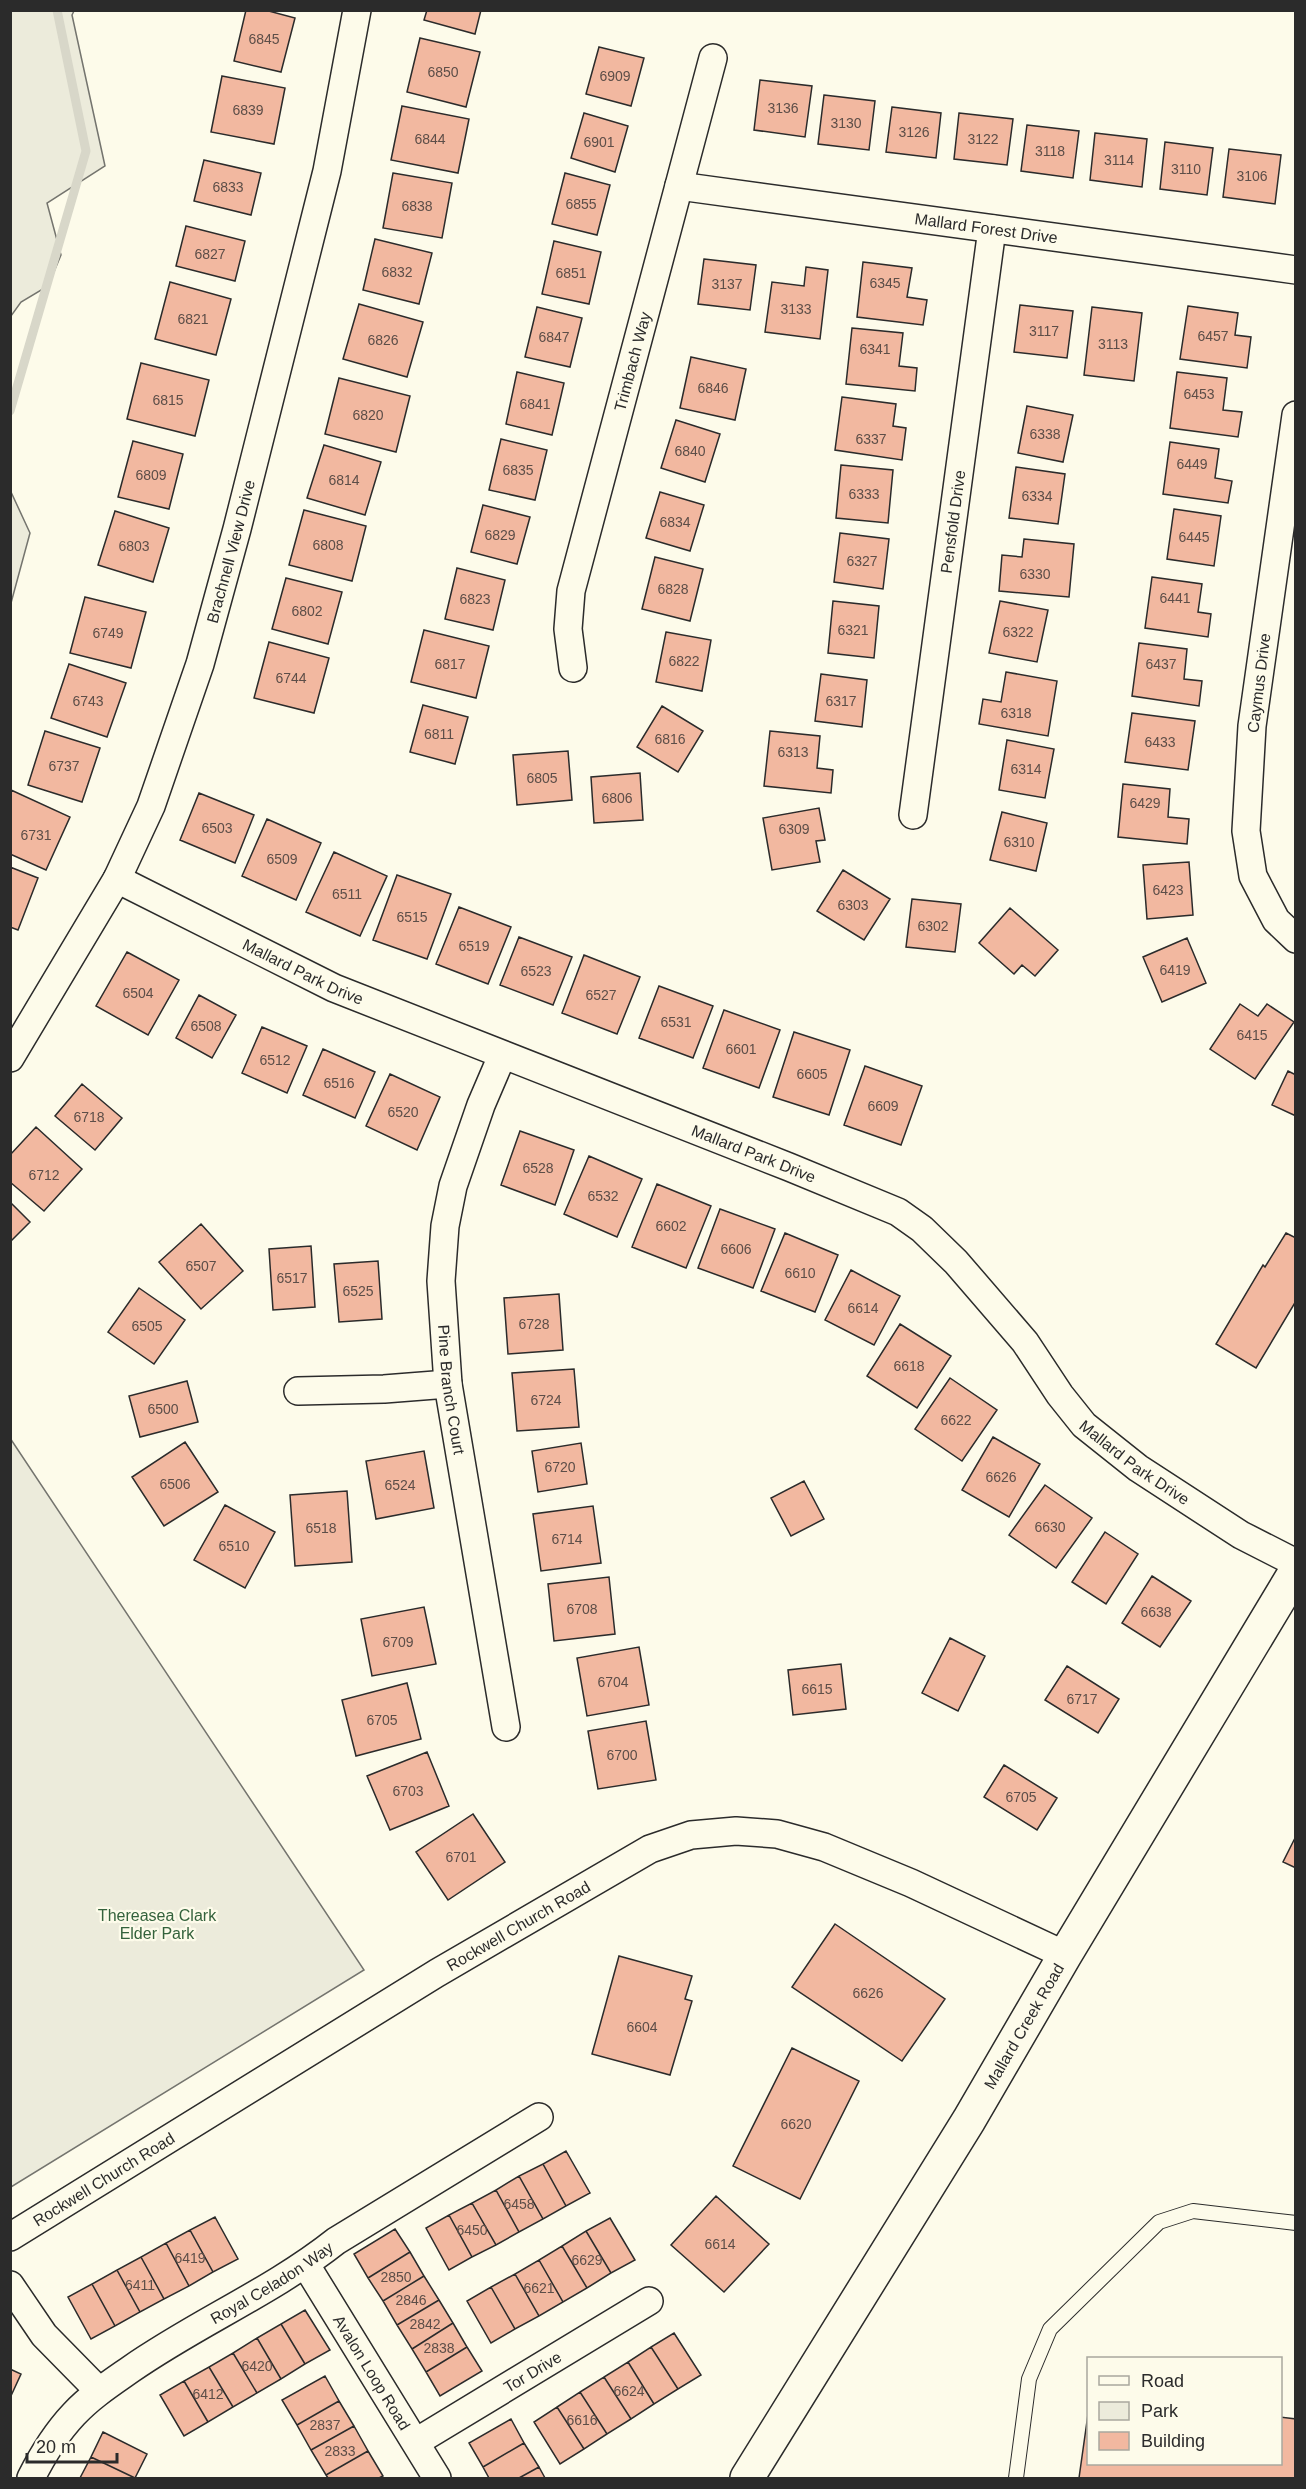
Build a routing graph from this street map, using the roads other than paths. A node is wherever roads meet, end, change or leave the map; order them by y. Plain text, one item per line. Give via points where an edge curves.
1 (357, 10) edge
2 (714, 58) dead end
3 (679, 186) junction
4 (992, 229) junction
5 (1296, 270) edge
6 (1296, 415) edge
7 (573, 668) dead end
8 (914, 815) dead end
9 (117, 879) junction
10 (1296, 939) edge
11 (502, 1056) junction
12 (10, 1058) edge
13 (448, 1384) junction
14 (298, 1391) dead end
15 (1296, 1563) edge
16 (1296, 1571) edge
17 (506, 1727) dead end
18 (1065, 1955) junction
19 (539, 2117) dead end
20 (1296, 2223) edge
21 (10, 2237) edge
22 (306, 2265) junction
23 (10, 2285) edge
24 (650, 2301) dead end
25 (99, 2391) junction
26 (416, 2442) junction
27 (752, 2477) edge
28 (31, 2478) edge
29 (437, 2478) edge
30 (1016, 2478) edge

1 - 9 street, Brachnell View Drive via 327,171 237,529 203,652 151,806
2 - 3 street, Trimbach Way
3 - 4 street, Mallard Forest Drive
3 - 7 street, Trimbach Way via 571,591 568,630
4 - 5 street, Mallard Forest Drive
4 - 8 street, Pensfold Drive
6 - 10 street, Caymus Drive via 1252,726 1246,831 1253,876 1276,920
9 - 11 street, Mallard Park Drive via 334,988
9 - 12 street, Brachnell View Drive
11 - 13 street, Pine Branch Court via 457,1176 445,1226 441,1281
11 - 15 street, Mallard Park Drive via 898,1212 956,1262 1025,1342 1060,1395 1093,1432 1138,1468 1241,1535
13 - 14 street
13 - 17 street, Pine Branch Court
16 - 18 main road, Mallard Creek Road
18 - 21 street, Rockwell Church Road via 824,1847 777,1834 736,1831 691,1835 650,1849 437,1973
18 - 27 main road, Mallard Creek Road
19 - 22 street, Royal Celadon Way via 336,2241
20 - 30 lane via 1193,2211 1159,2222 1050,2329 1029,2379
22 - 25 street, Royal Celadon Way via 164,2346
22 - 26 street, Avalon Loop Road
23 - 25 street via 67,2361
24 - 26 street, Tor Drive
25 - 28 street, Royal Celadon Way via 73,2415
26 - 29 street, Avalon Loop Road

